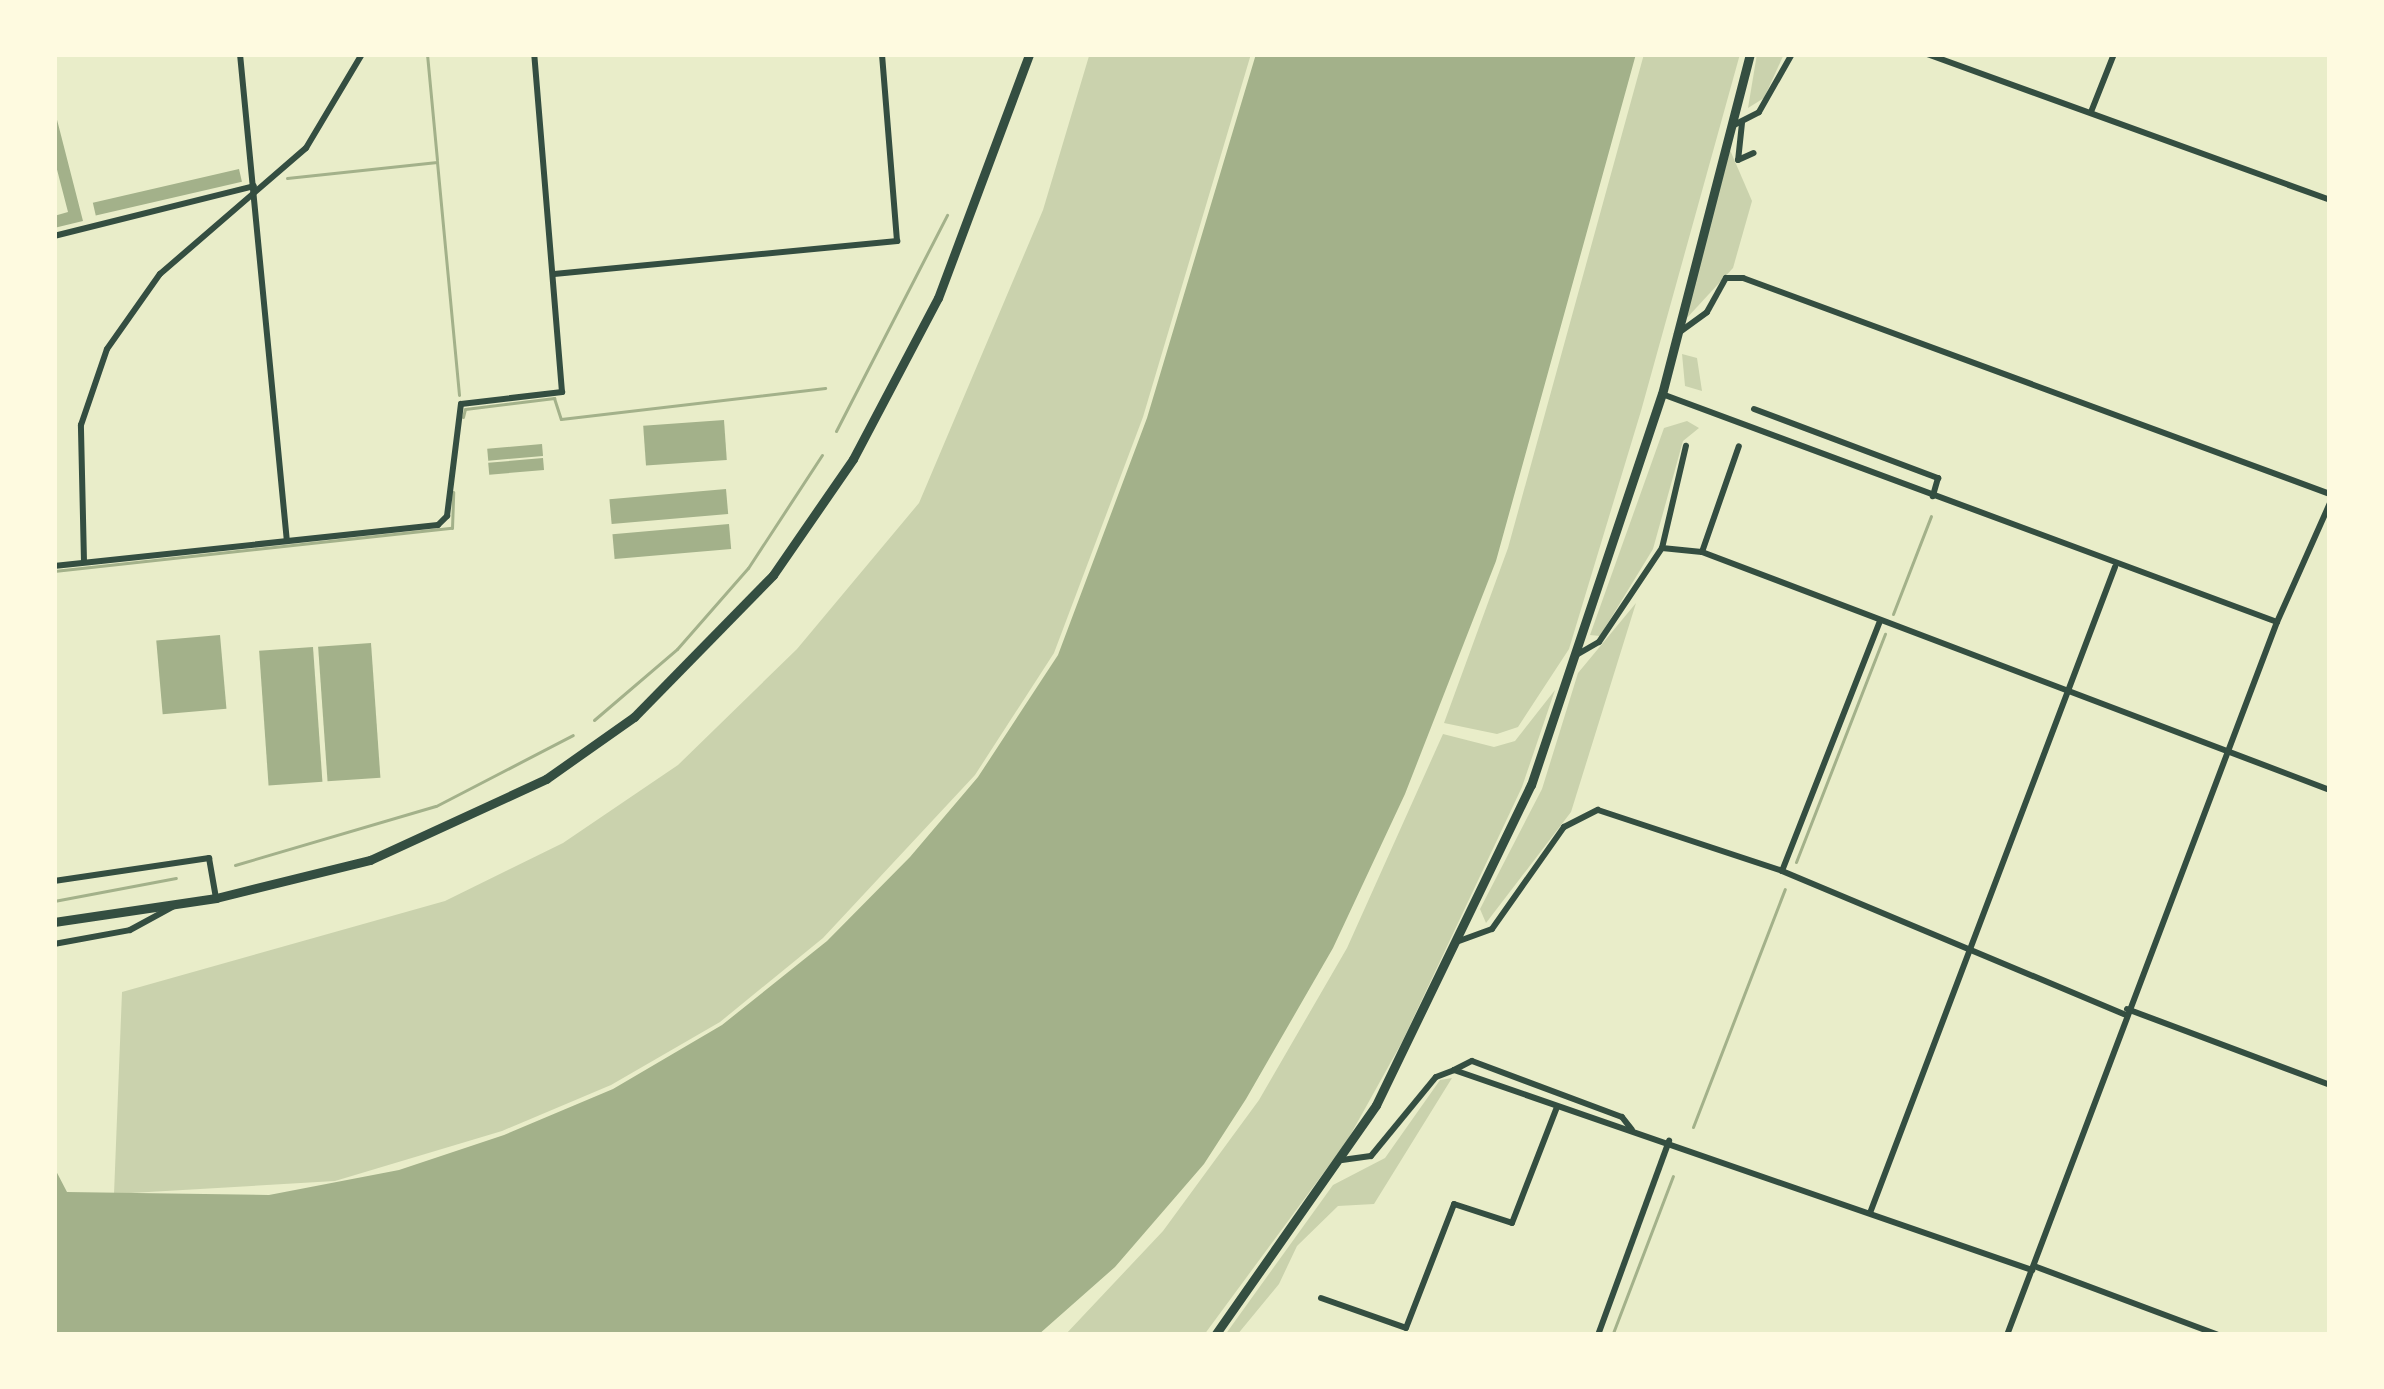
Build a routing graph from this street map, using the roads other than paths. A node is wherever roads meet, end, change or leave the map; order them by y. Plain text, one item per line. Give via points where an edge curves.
1 (240, 54) edge
2 (362, 54) edge
3 (535, 54) edge
4 (882, 54) edge
5 (1030, 54) edge
6 (1750, 54) edge
7 (1792, 54) edge
8 (1927, 54) edge
9 (2114, 54) edge
10 (2091, 112) junction
11 (1742, 123) junction
12 (1728, 128) junction
13 (1754, 153) dead end
14 (255, 190) junction
15 (2330, 200) edge
16 (54, 236) edge
17 (554, 274) junction
18 (1674, 337) junction
19 (1662, 394) junction
20 (1754, 409) dead end
21 (1686, 446) dead end
22 (1739, 446) dead end
23 (1933, 496) junction
24 (2330, 498) edge
25 (287, 539) junction
26 (1662, 548) junction
27 (1702, 551) junction
28 (84, 562) junction
29 (54, 566) edge
30 (2115, 567) junction
31 (1880, 621) junction
32 (2277, 622) junction
33 (1578, 654) junction
34 (2072, 689) junction
35 (2229, 753) junction
36 (2330, 790) edge
37 (1782, 871) junction
38 (54, 881) edge
39 (216, 898) junction
40 (176, 904) junction
41 (54, 922) edge
42 (1459, 940) junction
43 (54, 944) edge
44 (1975, 948) junction
45 (2126, 1012) junction
46 (1454, 1070) junction
47 (2330, 1085) edge
48 (1557, 1107) junction
49 (1632, 1130) junction
50 (1669, 1142) junction
51 (1342, 1160) junction
52 (1870, 1213) junction
53 (2033, 1268) junction
54 (1321, 1298) dead end
55 (1216, 1335) edge
56 (1598, 1335) edge
57 (2007, 1335) edge
58 (2219, 1335) edge

1 - 14 street
2 - 14 street via 316,135
3 - 17 street
4 - 17 street via 896,241
5 - 39 main road via 938,298 853,459 773,575 701,654 634,717 546,778 446,830 370,860
6 - 12 main road
7 - 11 street via 1760,112
8 - 10 street
9 - 10 street
10 - 15 street
11 - 12 street
11 - 13 street via 1739,162
12 - 18 main road
14 - 16 street
14 - 25 street
14 - 28 street via 160,274 107,349 82,425
17 - 25 street via 562,392 460,404 447,516 438,525
18 - 19 main road
18 - 24 street via 1707,312 1726,278 1743,278
19 - 23 street
19 - 33 main road
20 - 23 street via 1938,478
21 - 26 street
22 - 27 street
23 - 30 street
24 - 32 street
25 - 28 street
26 - 27 street
26 - 33 street via 1599,642
27 - 31 street
28 - 29 street
30 - 32 street
30 - 34 street
31 - 34 street
31 - 37 street
32 - 35 street
33 - 42 main road via 1531,785
34 - 35 street
34 - 44 street
35 - 36 street
35 - 45 street
37 - 42 street via 1587,810 1564,826 1508,914
37 - 44 street
38 - 39 street via 209,858
39 - 40 main road
40 - 41 main road
40 - 43 street via 130,930
42 - 51 main road
44 - 45 street
44 - 52 street
45 - 47 street
45 - 53 street
46 - 48 street
46 - 49 street via 1472,1061 1622,1118
46 - 51 street via 1436,1077 1371,1156
48 - 49 street
48 - 54 street via 1513,1223 1454,1204 1406,1328
49 - 50 street
50 - 52 street
50 - 56 street
51 - 55 main road
52 - 53 street
53 - 57 street
53 - 58 street

